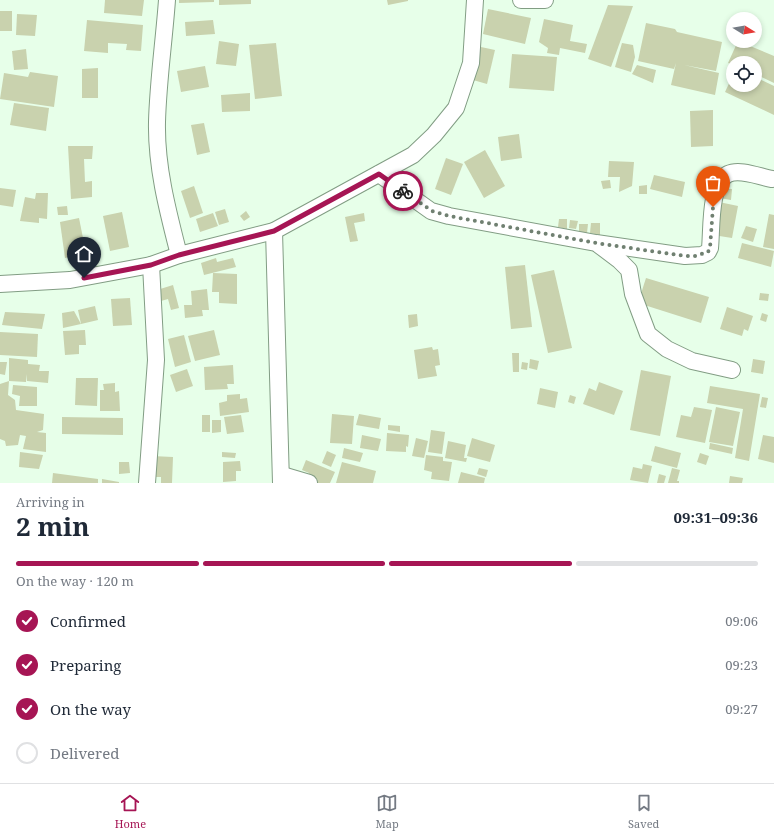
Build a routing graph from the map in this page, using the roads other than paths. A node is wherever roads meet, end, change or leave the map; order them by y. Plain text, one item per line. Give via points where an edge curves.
1 (167, 0) edge
2 (475, 0) edge
3 (520, 0) edge
4 (545, 0) edge
5 (379, 174) junction
6 (772, 179) dead end
7 (274, 231) junction
8 (596, 243) junction
9 (179, 255) junction
10 (151, 265) junction
11 (0, 284) edge
12 (732, 370) dead end
13 (282, 479) edge
14 (147, 483) edge
15 (309, 483) edge

1 - 9 street via 157,123 160,168
2 - 5 street via 471,63 456,108 413,155
3 - 4 street
5 - 7 street
5 - 8 street via 432,211
6 - 8 street via 739,172 729,174 721,180 713,207 710,248 702,255 685,256
7 - 9 street
7 - 13 street
8 - 12 street via 629,270 633,294 648,334 667,349 692,361
9 - 10 street
10 - 11 street via 70,280
10 - 14 street via 156,360
13 - 15 street

